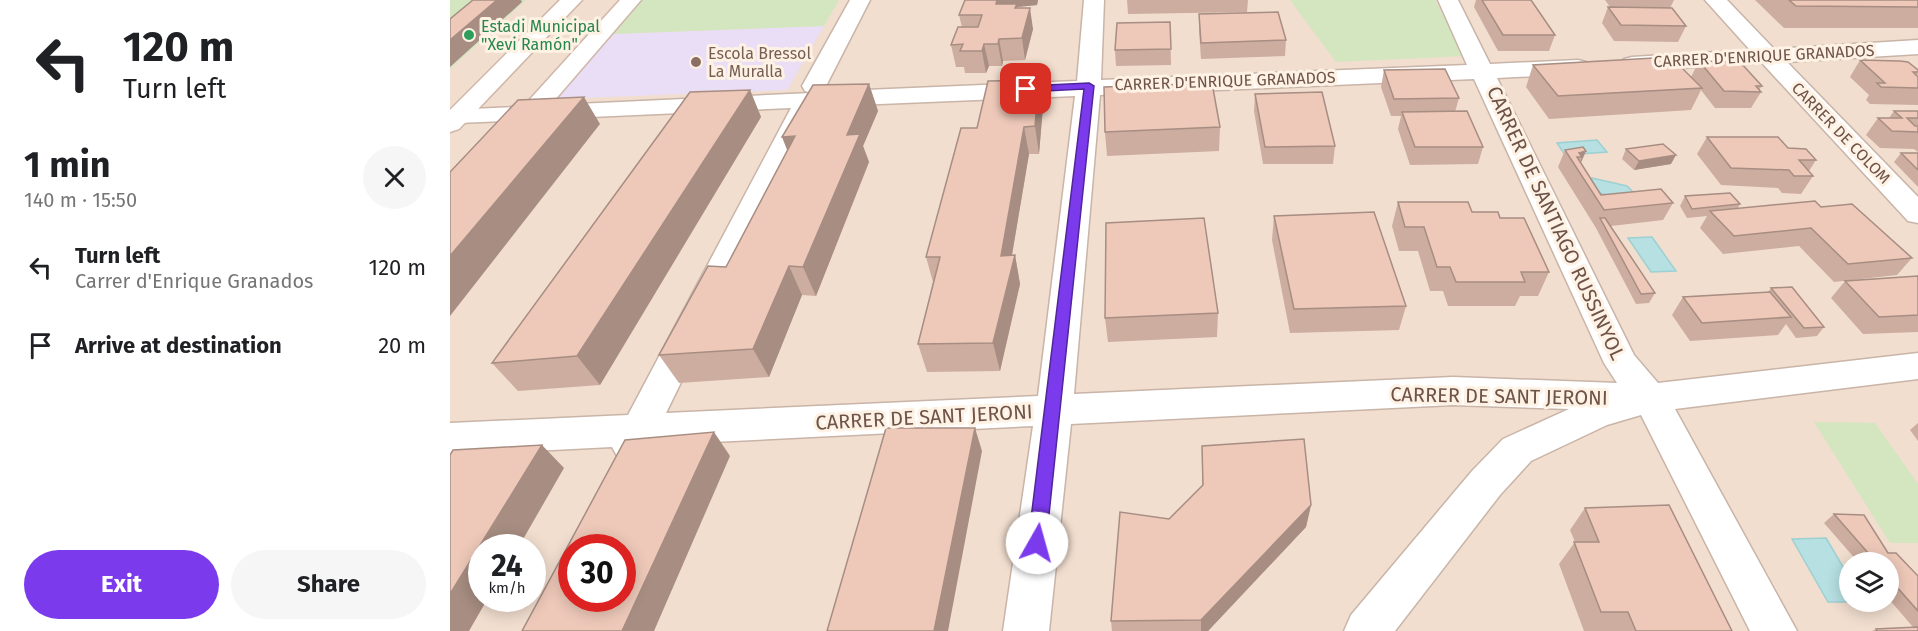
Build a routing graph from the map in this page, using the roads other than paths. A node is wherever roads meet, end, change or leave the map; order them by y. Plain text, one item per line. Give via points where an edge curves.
1 (572, 0) edge
2 (631, 0) edge
3 (860, 0) edge
4 (1094, 0) edge
5 (1448, 0) edge
6 (1715, 0) edge
7 (1918, 47) edge
8 (1877, 50) junction
9 (1767, 56) junction
10 (1902, 68) edge
11 (1485, 72) junction
12 (1089, 86) junction
13 (533, 111) junction
14 (454, 119) edge
15 (495, 153) edge
16 (1918, 214) edge
17 (1918, 366) edge
18 (1650, 398) junction
19 (1054, 411) junction
20 (639, 432) junction
21 (450, 439) edge
22 (617, 474) edge
23 (1026, 631) edge
24 (1367, 631) edge
25 (1774, 631) edge

1 - 14 street
2 - 13 street
3 - 20 street
4 - 12 street
5 - 11 street, CARRER DE SANTIAGO RUSSINYOL
6 - 9 street, CARRER DE COLOM
7 - 8 street, CARRER D'ENRIQUE GRANADOS
8 - 9 street, CARRER D'ENRIQUE GRANADOS
8 - 10 street
9 - 11 street, CARRER D'ENRIQUE GRANADOS
9 - 16 street, CARRER DE COLOM
11 - 12 street, CARRER D'ENRIQUE GRANADOS
11 - 18 street, CARRER DE SANTIAGO RUSSINYOL via 1621,363
12 - 13 street, CARRER D'ENRIQUE GRANADOS
12 - 19 street
13 - 14 street, CARRER D'ENRIQUE GRANADOS
13 - 15 street
17 - 18 street
18 - 19 street, CARRER DE SANT JERONI via 1453,391
18 - 24 street via 1597,413 1517,450
18 - 25 street, CARRER DE SANTIAGO RUSSINYOL
19 - 20 street, CARRER DE SANT JERONI
19 - 23 street
20 - 21 street, CARRER DE SANT JERONI
20 - 22 street

